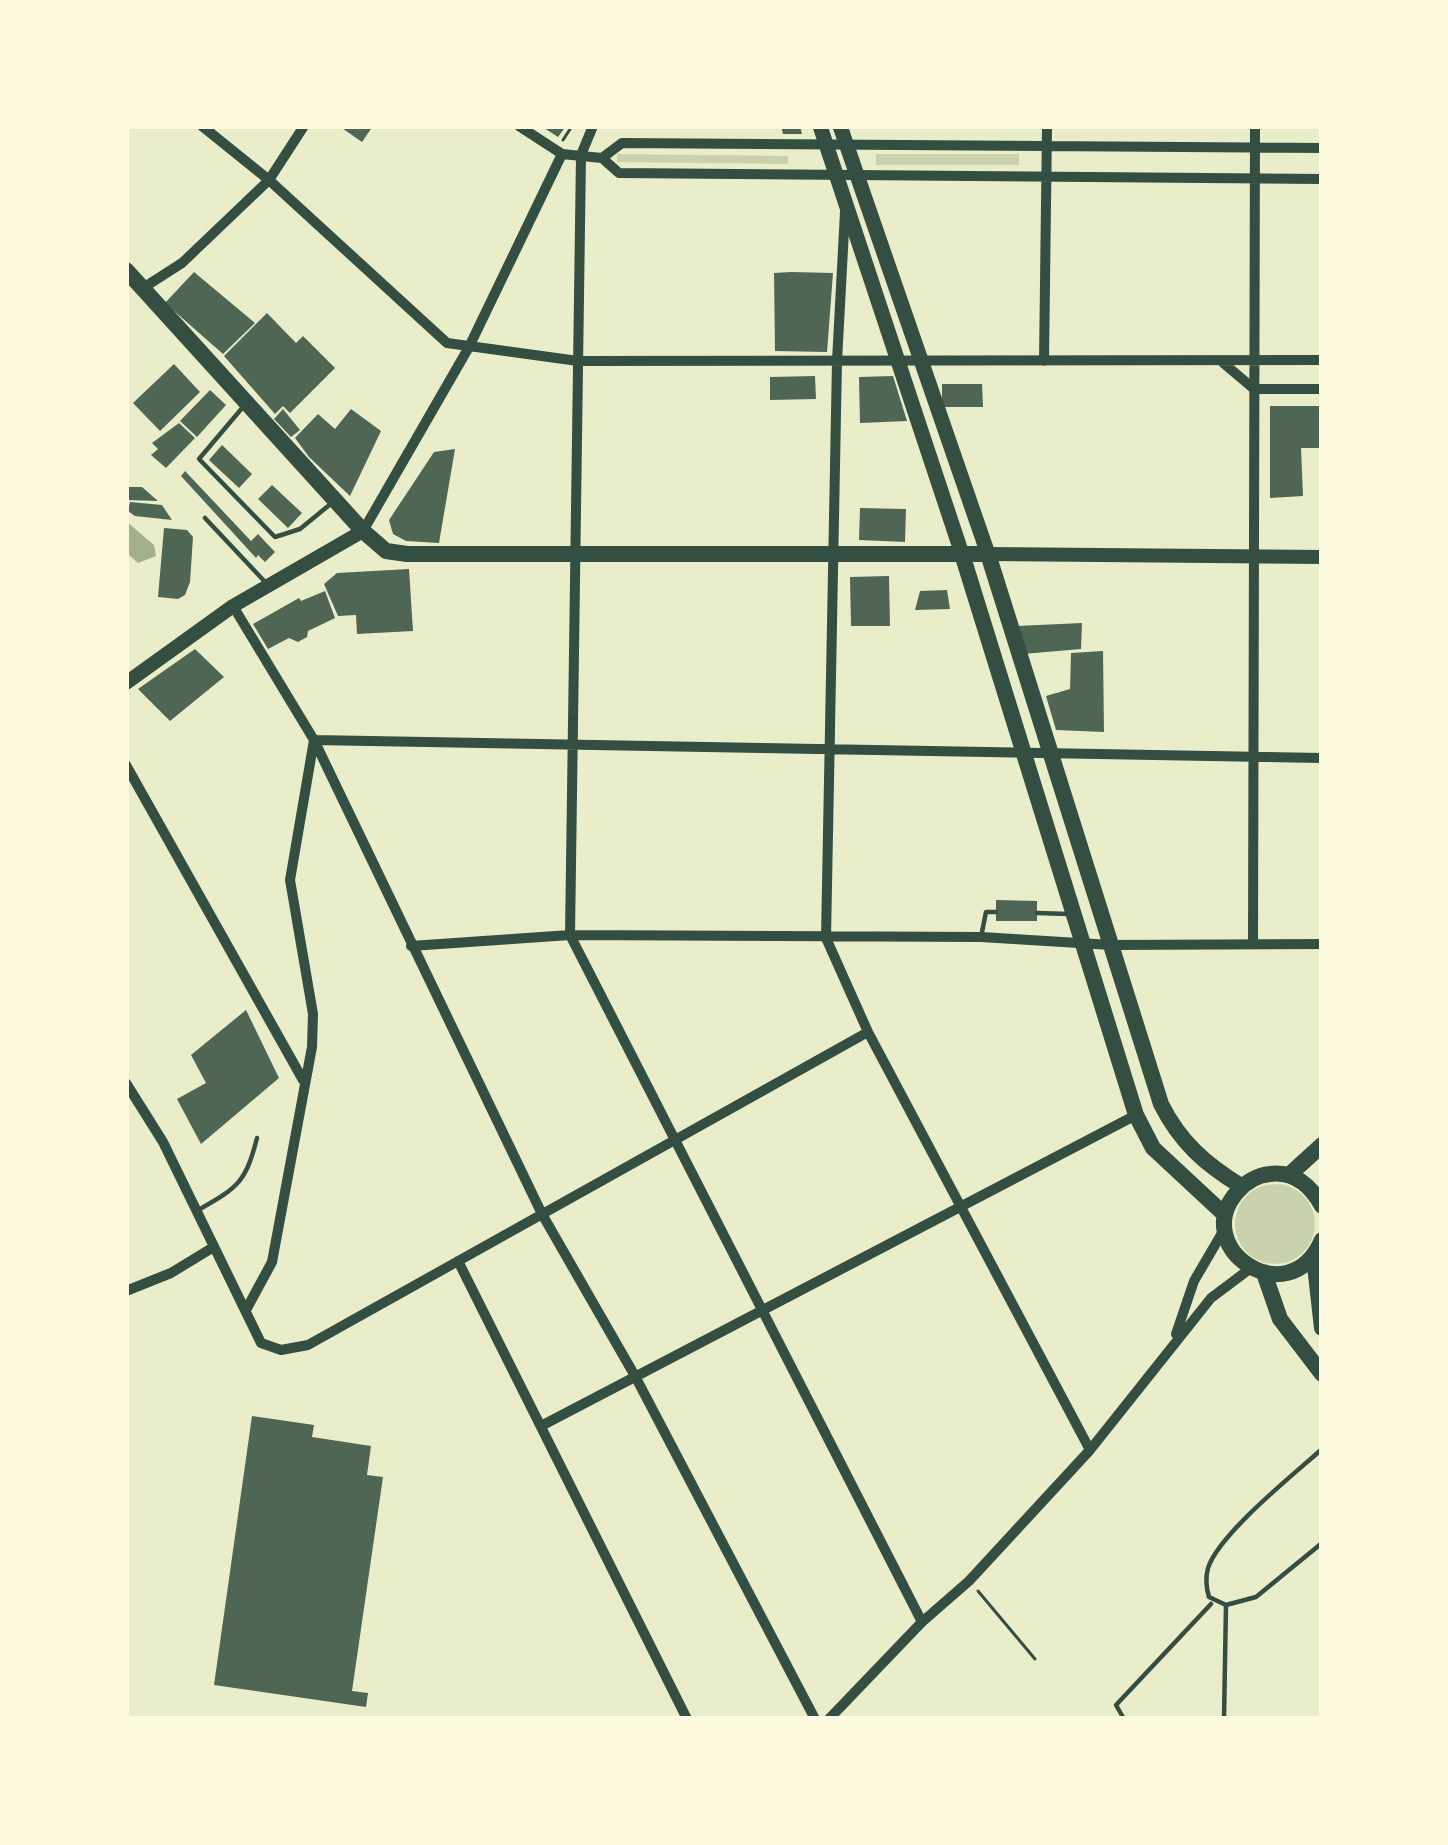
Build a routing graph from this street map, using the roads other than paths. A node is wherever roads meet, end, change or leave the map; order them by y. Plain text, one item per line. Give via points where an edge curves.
1 (202, 126) edge
2 (304, 126) edge
3 (519, 126) edge
4 (593, 126) edge
5 (820, 126) edge
6 (840, 126) edge
7 (1047, 126) edge
8 (1255, 126) edge
9 (824, 144) junction
10 (844, 144) junction
11 (1046, 145) junction
12 (1255, 146) junction
13 (1322, 148) edge
14 (562, 154) junction
15 (581, 155) junction
16 (602, 158) junction
17 (834, 175) junction
18 (854, 176) junction
19 (1046, 177) junction
20 (1322, 179) edge
21 (269, 180) junction
22 (1255, 180) junction
23 (845, 208) junction
24 (126, 270) edge
25 (143, 288) junction
26 (469, 347) junction
27 (1254, 359) junction
28 (1322, 360) edge
29 (578, 361) junction
30 (837, 361) junction
31 (918, 361) junction
32 (1044, 361) junction
33 (895, 362) junction
34 (1221, 362) junction
35 (1254, 388) junction
36 (1322, 389) edge
37 (247, 402) junction
38 (335, 500) junction
39 (205, 518) dead end
40 (363, 532) junction
41 (575, 554) junction
42 (833, 554) junction
43 (962, 554) junction
44 (988, 554) junction
45 (1254, 556) junction
46 (1322, 557) edge
47 (269, 586) junction
48 (233, 606) junction
49 (126, 683) edge
50 (314, 740) junction
51 (572, 745) junction
52 (830, 748) junction
53 (1024, 753) junction
54 (1050, 753) junction
55 (1253, 757) junction
56 (1322, 758) edge
57 (126, 765) edge
58 (996, 913) dead end
59 (1037, 913) dead end
60 (1073, 914) junction
61 (570, 935) junction
62 (982, 937) junction
63 (826, 938) junction
64 (1083, 944) junction
65 (1252, 944) junction
66 (1322, 944) edge
67 (1111, 945) junction
68 (411, 946) junction
69 (868, 1032) junction
70 (303, 1079) junction
71 (126, 1083) edge
72 (1136, 1115) junction
73 (257, 1138) dead end
74 (675, 1140) junction
75 (1322, 1145) edge
76 (1289, 1175) junction
77 (1241, 1186) junction
78 (1322, 1204) edge
79 (960, 1206) junction
80 (195, 1212) junction
81 (542, 1214) junction
82 (1225, 1222) junction
83 (212, 1248) junction
84 (1318, 1249) edge
85 (458, 1261) junction
86 (1257, 1271) junction
87 (126, 1291) edge
88 (246, 1310) junction
89 (762, 1310) junction
90 (1322, 1328) edge
91 (1173, 1343) junction
92 (1322, 1374) edge
93 (635, 1376) junction
94 (541, 1426) junction
95 (1322, 1449) edge
96 (1090, 1450) junction
97 (1322, 1543) edge
98 (1213, 1602) junction
99 (1226, 1605) junction
100 (922, 1622) junction
101 (836, 1716) edge
102 (687, 1719) edge
103 (814, 1719) edge
104 (1124, 1719) edge
105 (1224, 1719) edge

1 - 21 street
2 - 21 street
3 - 14 street
4 - 15 street
5 - 9 main road
6 - 10 main road
7 - 11 street
8 - 12 street
9 - 10 street
9 - 16 street via 622,142
9 - 17 main road
10 - 11 street
10 - 18 main road
11 - 12 street
11 - 19 street
12 - 13 street
12 - 22 street
14 - 15 street
14 - 26 street
15 - 16 street
15 - 29 street
16 - 17 street via 619,173
17 - 18 street
17 - 23 main road
18 - 19 street
18 - 31 main road
19 - 22 street
19 - 32 street
20 - 22 street
21 - 25 street via 182,263
21 - 26 street via 447,343
22 - 27 street
23 - 30 street
23 - 33 main road
24 - 25 main road
25 - 37 main road
26 - 29 street
26 - 40 street
27 - 28 street
27 - 34 street
27 - 35 street
29 - 30 street
29 - 41 street
30 - 33 street
30 - 42 street
31 - 32 street
31 - 33 street
31 - 44 main road
32 - 34 street
33 - 43 main road
34 - 35 street
35 - 36 street
35 - 45 street
37 - 38 main road
37 - 38 lane via 199,459 275,537 300,529
38 - 40 main road
39 - 47 lane
40 - 41 main road via 386,551 407,554
40 - 47 street
41 - 42 main road
41 - 51 street
42 - 43 main road
42 - 52 street
43 - 44 main road
43 - 53 main road
44 - 45 street
44 - 54 main road
45 - 46 street
45 - 55 street
47 - 48 street
48 - 49 street
48 - 50 street
50 - 51 street
50 - 68 street
50 - 70 street via 290,880 313,1014
51 - 52 street
51 - 61 street
52 - 53 street
52 - 63 street
53 - 54 street
53 - 60 main road
54 - 55 street
54 - 67 main road
55 - 56 street
55 - 65 street
57 - 70 street
58 - 62 lane via 986,912
59 - 60 lane
60 - 64 main road
61 - 63 street
61 - 68 street
61 - 74 street
62 - 63 street
62 - 64 street
63 - 69 street
64 - 67 street
64 - 72 main road
65 - 66 street
65 - 67 street
67 - 77 main road via 1175,1132
68 - 81 street
69 - 74 street
69 - 79 street
70 - 88 street via 272,1262
71 - 80 street
72 - 79 street
72 - 82 main road via 1153,1148
73 - 80 lane via 236,1189
74 - 81 street
74 - 89 street
75 - 76 main road
76 - 77 main road
76 - 78 main road
77 - 82 main road
79 - 89 street
79 - 96 street
80 - 83 street
81 - 85 street
81 - 93 street
82 - 86 main road via 1233,1252
82 - 91 street
83 - 87 street
83 - 88 street
84 - 86 main road via 1291,1272
84 - 90 main road
85 - 88 street via 308,1345 281,1350 261,1343
85 - 94 street
86 - 91 street via 1211,1298
86 - 92 main road
89 - 93 street
89 - 100 street
91 - 96 street
93 - 94 street
93 - 103 street
94 - 102 street
95 - 98 lane via 1209,1563 1205,1584
96 - 100 street
97 - 99 lane via 1256,1597
98 - 99 lane
98 - 104 lane via 1116,1705
99 - 105 lane
100 - 101 street

